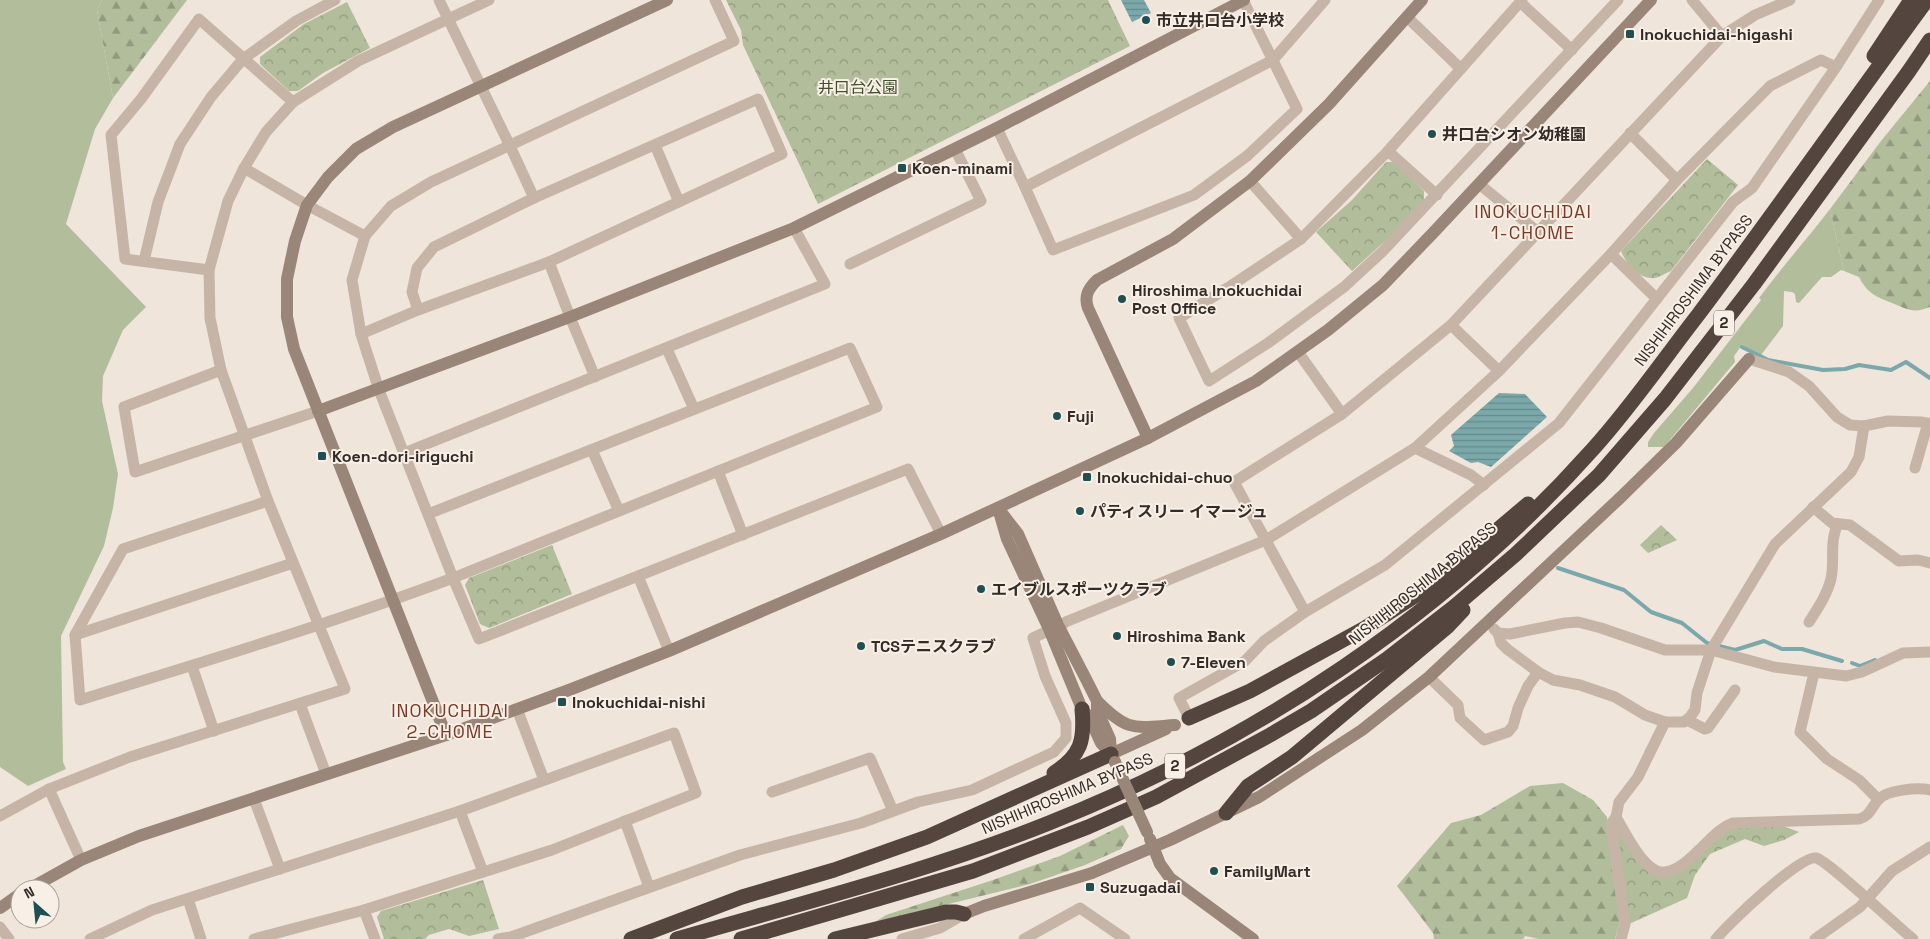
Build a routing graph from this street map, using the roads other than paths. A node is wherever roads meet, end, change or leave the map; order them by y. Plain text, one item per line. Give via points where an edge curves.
1 (335, 0) edge
2 (439, 0) edge
3 (489, 0) edge
4 (667, 0) edge
5 (715, 0) edge
6 (1244, 0) edge
7 (1325, 0) edge
8 (1422, 0) edge
9 (1618, 0) edge
10 (1651, 0) edge
11 (1692, 0) edge
12 (1790, 0) edge
13 (1879, 0) edge
14 (1911, 0) edge
15 (1927, 0) edge
16 (1521, 1) edge
17 (1407, 16) junction
18 (449, 19) junction
19 (1722, 36) junction
20 (1930, 40) edge
21 (1572, 50) junction
22 (1930, 52) edge
23 (243, 59) junction
24 (1273, 60) junction
25 (1836, 67) junction
26 (1461, 69) junction
27 (1909, 71) junction
28 (481, 86) junction
29 (292, 102) junction
30 (997, 128) junction
31 (1630, 133) junction
32 (1828, 135) junction
33 (655, 145) junction
34 (510, 146) junction
35 (955, 149) junction
36 (1388, 152) junction
37 (244, 168) junction
38 (1678, 180) junction
39 (1250, 181) junction
40 (1479, 184) junction
41 (1025, 187) junction
42 (1437, 195) junction
43 (534, 198) junction
44 (678, 202) junction
45 (307, 205) junction
46 (794, 228) junction
47 (1538, 232) junction
48 (365, 236) junction
49 (1301, 239) junction
50 (1611, 254) junction
51 (144, 261) junction
52 (550, 262) junction
53 (850, 264) dead end
54 (209, 270) junction
55 (1657, 299) junction
56 (418, 310) junction
57 (570, 317) junction
58 (1451, 325) junction
59 (360, 334) junction
60 (667, 348) junction
61 (1298, 352) junction
62 (1749, 359) joint
63 (221, 370) junction
64 (1498, 371) junction
65 (595, 377) junction
66 (379, 390) junction
67 (694, 409) junction
68 (318, 411) junction
69 (1342, 414) junction
70 (1929, 424) edge
71 (1864, 426) junction
72 (245, 435) junction
73 (1148, 438) junction
74 (1415, 448) junction
75 (1594, 449) junction
76 (592, 450) junction
77 (404, 454) junction
78 (1915, 468) dead end
79 (718, 471) junction
80 (1484, 485) junction
81 (268, 501) junction
82 (1813, 507) junction
83 (998, 508) junction
84 (619, 511) junction
85 (428, 514) junction
86 (1838, 524) junction
87 (940, 534) junction
88 (743, 535) junction
89 (1266, 540) junction
90 (1516, 554) junction
91 (293, 563) junction
92 (1930, 563) edge
93 (638, 576) junction
94 (453, 578) junction
95 (392, 601) junction
96 (1305, 612) junction
97 (1809, 622) dead end
98 (1488, 623) junction
99 (319, 626) junction
100 (1054, 627) junction
101 (1498, 633) junction
102 (76, 635) junction
103 (1713, 646) junction
104 (669, 651) junction
105 (1930, 652) edge
106 (192, 666) junction
107 (1538, 672) junction
108 (1814, 672) junction
109 (1429, 677) junction
110 (1734, 690) dead end
111 (1097, 701) junction
112 (300, 704) junction
113 (517, 709) junction
114 (1082, 710) junction
115 (1189, 718) junction
116 (1687, 720) junction
117 (1665, 722) junction
118 (1174, 725) junction
119 (214, 731) junction
120 (446, 734) junction
121 (1113, 758) junction
122 (326, 774) junction
123 (544, 780) junction
124 (49, 789) junction
125 (1930, 790) edge
126 (772, 792) dead end
127 (1021, 794) junction
128 (254, 799) junction
129 (1878, 800) junction
130 (460, 811) junction
131 (892, 811) junction
132 (1226, 813) junction
133 (0, 816) edge
134 (1616, 817) junction
135 (625, 821) junction
136 (1930, 846) edge
137 (1153, 847) junction
138 (82, 860) junction
139 (280, 869) junction
140 (482, 872) junction
141 (47, 879) edge
142 (649, 887) junction
143 (188, 899) junction
144 (1868, 900) junction
145 (364, 910) junction
146 (964, 914) junction
147 (0, 927) edge
148 (9, 939) edge
149 (90, 939) edge
150 (201, 939) edge
151 (254, 939) edge
152 (375, 939) edge
153 (498, 939) edge
154 (631, 939) edge
155 (677, 939) edge
156 (741, 939) edge
157 (835, 939) edge
158 (902, 939) edge
159 (1024, 939) edge
160 (1125, 939) edge
161 (1253, 939) edge
162 (1620, 939) edge
163 (1716, 939) edge
164 (1815, 939) edge
165 (1912, 939) edge

1 - 23 street via 296,21
2 - 18 street
3 - 18 street
4 - 28 street
5 - 34 street via 734,41
6 - 24 street
6 - 30 street
7 - 24 street
8 - 17 street
9 - 21 street
10 - 40 street
11 - 19 street
12 - 19 street via 1755,15
13 - 25 street
14 - 32 highway
15 - 32 highway, NISHIHIROSHIMA BYPASS / 2
16 - 21 street
16 - 26 street
17 - 26 street
17 - 39 street via 1329,104
18 - 28 street
18 - 29 street via 358,61
19 - 31 street
20 - 27 highway, 2
21 - 42 street
22 - 27 highway
23 - 29 street
23 - 51 street via 211,97 180,144 158,202
23 - 51 street via 199,19 141,100 111,135 125,259
24 - 41 street
24 - 41 street via 1296,109 1247,156 1194,195 1053,250
25 - 38 street via 1821,60 1770,86
25 - 55 street via 1752,188 1733,202
26 - 36 street
27 - 90 highway, 2 via 1754,284 1665,399 1599,475
28 - 34 street
28 - 45 street via 393,127 356,149 328,177
29 - 37 street via 266,132
30 - 35 street
30 - 41 street
31 - 38 street
31 - 47 street
32 - 75 highway, NISHIHIROSHIMA BYPASS / 2 via 1734,266
33 - 43 street
33 - 44 street
33 - 44 street via 758,98 782,154
34 - 43 street
34 - 48 street via 431,182 391,206
35 - 46 street
35 - 53 street via 981,201
36 - 42 street
36 - 49 street
37 - 45 street
37 - 54 street via 228,200
38 - 50 street
39 - 49 street
39 - 73 street via 1173,239 1097,280 1086,294 1088,308
40 - 47 street
40 - 61 street via 1383,285
42 - 49 street via 1344,287 1268,343 1209,381 1179,318
43 - 56 street via 434,247 417,268 412,292
44 - 52 street
45 - 48 street
45 - 68 street via 287,279 287,317 294,350
46 - 57 street
46 - 60 street via 825,284
47 - 58 street
48 - 59 street via 352,280
50 - 55 street
50 - 64 street
51 - 54 street
52 - 56 street
52 - 57 street
54 - 63 street via 210,318
55 - 80 street via 1559,423
56 - 59 street
57 - 65 street
57 - 66 street
58 - 64 street
58 - 69 street
59 - 66 street
60 - 65 street
60 - 67 street
61 - 69 street
61 - 73 street via 1256,381
62 - 71 street via 1789,372 1809,386 1843,422
62 - 98 street via 1654,465
63 - 72 street
63 - 72 street via 124,407 135,472
64 - 74 street
65 - 77 street
66 - 68 street
66 - 77 street
67 - 76 street
67 - 79 street via 850,348 877,407
68 - 72 street
68 - 95 street
69 - 89 street via 1234,482
70 - 71 street via 1880,422
70 - 78 street
71 - 82 street via 1854,467
72 - 81 street
73 - 83 street
74 - 80 street via 1471,475
74 - 89 street
75 - 115 highway via 1432,585 1365,628 1250,691
75 - 155 highway, NISHIHIROSHIMA BYPASS / 2 via 1517,528 1414,616 1348,665 1220,743 1145,781 1058,819 968,853
76 - 84 street
76 - 85 street
77 - 85 street
79 - 84 street
79 - 88 street
80 - 96 street via 1386,565
81 - 91 street
81 - 102 street via 123,549
82 - 86 street via 1832,523
82 - 103 street via 1775,544
83 - 87 street
83 - 100 street via 1018,534
84 - 94 street
85 - 94 street
86 - 92 street via 1850,525 1899,561
86 - 97 street via 1834,532 1831,578 1824,598
87 - 88 street via 908,469
87 - 104 street
88 - 93 street
89 - 96 street
89 - 100 street
90 - 132 highway via 1447,627 1292,757 1248,786
90 - 156 highway, 2 via 1387,659 1311,711 1156,797 1088,828 973,871
91 - 99 street
91 - 102 street
93 - 94 street via 479,639
93 - 104 street
94 - 95 street
95 - 99 street
95 - 120 street
96 - 115 street via 1264,640 1245,661 1179,698
98 - 101 street
98 - 109 street
99 - 106 street
99 - 112 street via 345,689
100 - 111 street
100 - 114 street
100 - 131 street via 1033,638 1045,676 1066,723 1066,738 1054,752 972,790
101 - 103 street via 1510,634 1578,622 1665,650
101 - 107 street via 1507,649
102 - 106 street via 80,700
103 - 108 street via 1774,667
103 - 116 street via 1697,693 1695,710
104 - 113 street
105 - 108 street via 1903,653 1846,676
106 - 119 street
107 - 109 street via 1528,686 1513,726 1508,732 1484,740 1460,718 1458,705
107 - 117 street via 1553,680 1615,697 1645,715
108 - 129 street via 1800,732 1828,759 1859,780
109 - 132 street via 1317,761 1260,797
110 - 116 street via 1708,728
111 - 118 street via 1116,719 1132,727
111 - 121 street via 1097,710 1110,738
112 - 119 street
112 - 122 street
113 - 120 street
113 - 123 street
114 - 121 street
114 - 127 highway via 1083,738 1075,755 1067,764
115 - 118 street
116 - 117 street
117 - 134 street via 1638,778 1619,802
118 - 121 street
119 - 124 street via 130,757
120 - 122 street
121 - 127 highway
121 - 137 street, bridge
122 - 128 street
123 - 130 street
123 - 135 street via 674,733 696,793
124 - 133 street
124 - 138 street
125 - 129 street via 1907,790 1884,795
126 - 131 street via 870,758
127 - 154 highway via 927,837 834,870 742,897
128 - 138 street via 139,836
128 - 139 street
129 - 134 street via 1859,820 1733,823 1721,829 1679,866 1664,873 1646,863
130 - 139 street
130 - 140 street
131 - 142 street via 861,823 740,855
132 - 137 street
134 - 162 street via 1611,824 1625,924
135 - 140 street via 552,850
135 - 142 street
136 - 144 street via 1892,871
137 - 146 street via 1077,878
137 - 161 street via 1160,864 1173,881
138 - 141 street
139 - 143 street
140 - 145 street
142 - 153 street
143 - 149 street via 152,910
143 - 150 street
144 - 163 street via 1822,860 1811,858 1790,871
144 - 164 street
144 - 165 street
145 - 151 street
145 - 152 street
146 - 157 highway via 951,911
146 - 158 street via 940,928
147 - 148 street
159 - 160 street via 1080,908

